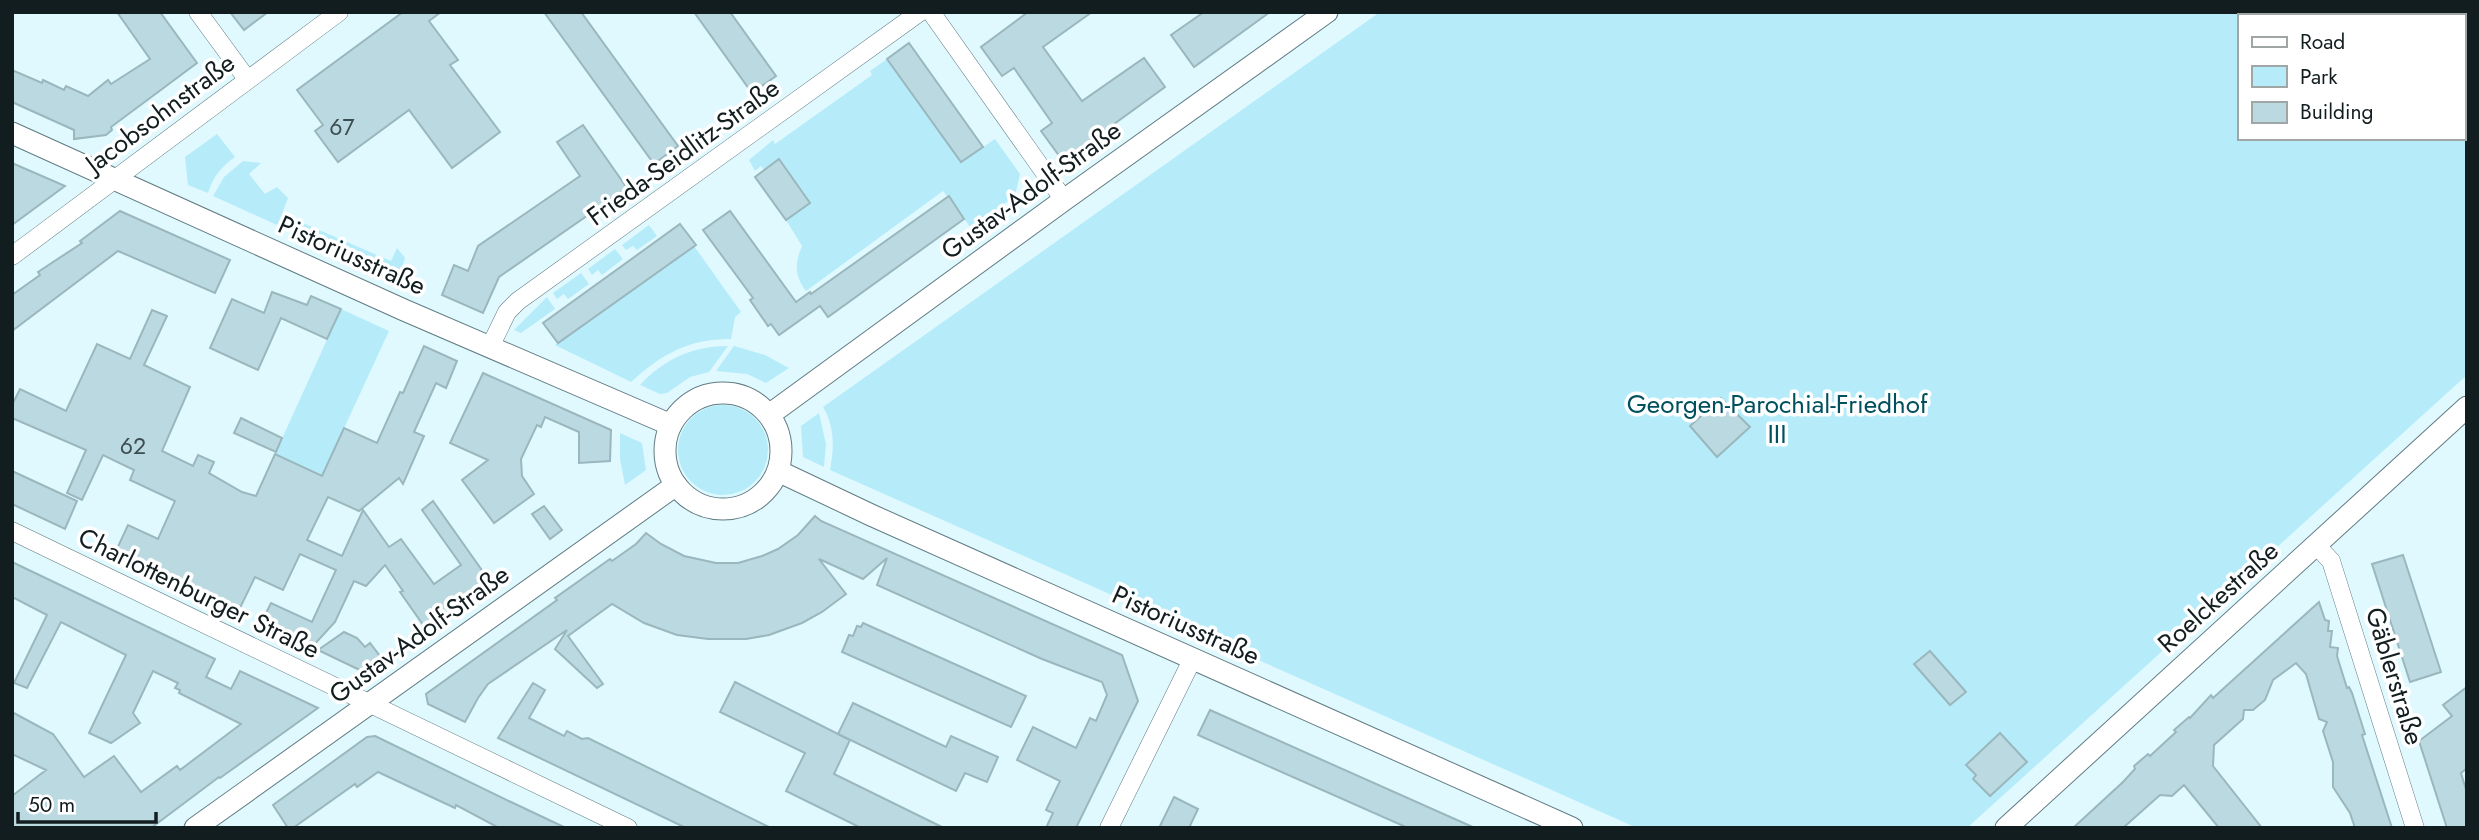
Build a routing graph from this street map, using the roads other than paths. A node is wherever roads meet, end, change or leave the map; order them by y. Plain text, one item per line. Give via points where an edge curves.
1 (198, 12) edge
2 (339, 12) edge
3 (920, 12) edge
4 (932, 12) edge
5 (1327, 12) edge
6 (247, 79) junction
7 (12, 133) edge
8 (114, 179) junction
9 (1064, 200) junction
10 (12, 256) edge
11 (490, 347) junction
12 (2467, 407) edge
13 (769, 415) junction
14 (671, 425) junction
15 (778, 471) junction
16 (676, 485) junction
17 (12, 531) edge
18 (2316, 545) junction
19 (1193, 658) junction
20 (369, 704) junction
21 (624, 827) edge
22 (195, 828) edge
23 (1109, 828) edge
24 (1572, 828) edge
25 (2006, 828) edge
26 (2416, 828) edge

1 - 6 street
2 - 6 street, Jacobsohnstraße
3 - 11 street, Frieda-Seidlitz-Straße via 518,301
4 - 9 street
5 - 9 street, Gustav-Adolf-Straße
6 - 8 street, Jacobsohnstraße
7 - 8 street, Pistoriusstraße
8 - 10 street, Jacobsohnstraße
8 - 11 street, Pistoriusstraße
9 - 13 street, Gustav-Adolf-Straße
11 - 14 street, Pistoriusstraße
12 - 18 street, Roelckestraße
13 - 14 street via 752,400 715,393 697,398
13 - 15 street via 782,446
14 - 16 street via 665,443 666,462
15 - 16 street via 760,496 725,509 700,505
15 - 19 street, Pistoriusstraße
16 - 20 street, Gustav-Adolf-Straße
17 - 20 street, Charlottenburger Straße
18 - 25 street, Roelckestraße
18 - 26 street, Gäblerstraße via 2331,561
19 - 23 street
19 - 24 street, Pistoriusstraße
20 - 21 street, Charlottenburger Straße
20 - 22 street, Gustav-Adolf-Straße

